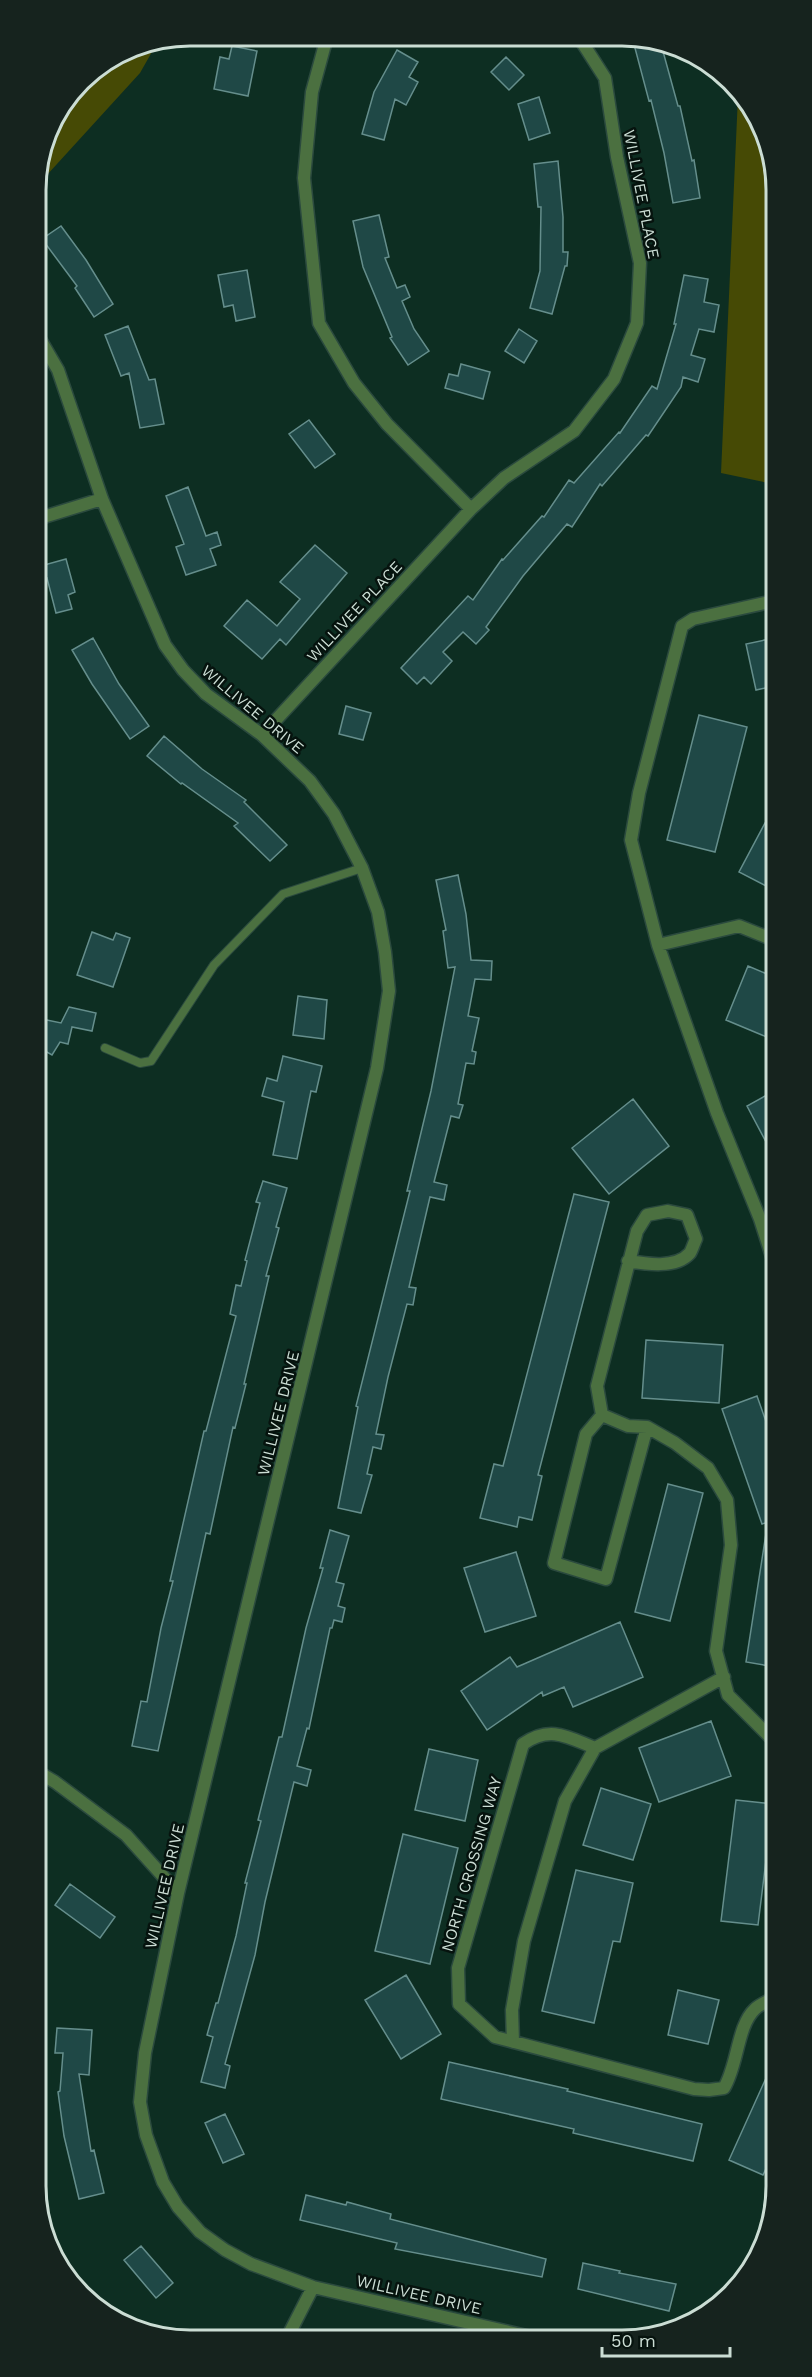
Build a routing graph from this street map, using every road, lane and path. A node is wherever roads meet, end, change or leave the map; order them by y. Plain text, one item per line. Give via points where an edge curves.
1 (325, 46) edge
2 (584, 46) edge
3 (47, 351) edge
4 (102, 499) junction
5 (471, 509) junction
6 (47, 516) edge
7 (766, 603) edge
8 (262, 735) junction
9 (362, 868) junction
10 (766, 937) edge
11 (658, 945) junction
12 (105, 1048) dead end
13 (765, 1236) edge
14 (628, 1261) junction
15 (602, 1415) junction
16 (647, 1426) junction
17 (724, 1677) junction
18 (765, 1732) edge
19 (595, 1748) junction
20 (46, 1777) edge
21 (178, 1893) junction
22 (765, 2002) edge
23 (513, 2042) junction
24 (313, 2287) junction
25 (291, 2331) edge
26 (505, 2331) edge

1 - 5 street via 312,92 304,178 319,323 354,383 387,424
2 - 5 street, WILLIVEE PLACE via 605,78 640,263 637,322 614,379 574,431 504,478
3 - 4 street, WILLIVEE DRIVE via 58,370
4 - 6 street
4 - 8 street, WILLIVEE DRIVE via 165,645 206,694
5 - 8 street, WILLIVEE PLACE
7 - 11 street via 693,619 682,626 639,793 631,840
8 - 9 street, WILLIVEE DRIVE via 310,781 328,805
9 - 12 lane via 284,894 214,965 151,1061 140,1063
9 - 21 street, WILLIVEE DRIVE via 378,912 385,952 389,991 385,1025 298,1403
10 - 11 street via 739,926
11 - 13 street
14 - 14 street via 637,1231 647,1215 668,1211 687,1215 696,1239 689,1254 671,1263
14 - 15 street via 597,1386
15 - 16 street via 628,1426
15 - 16 street via 586,1434 554,1563 606,1579
16 - 17 street via 708,1468 727,1500 731,1545 716,1650
17 - 18 street via 728,1695
17 - 19 street
19 - 23 street via 565,1801 524,1941 512,2010
19 - 23 street, NORTH CROSSING WAY via 560,1734 546,1733 523,1744 458,1968 459,2004 495,2037
20 - 21 street via 126,1835
21 - 24 street, WILLIVEE DRIVE via 145,2053 140,2102 146,2135 163,2182 200,2232 251,2264
22 - 23 street, NORTH CROSSING WAY via 755,2008 746,2022 732,2074 724,2088 694,2089
24 - 25 street
24 - 26 street, WILLIVEE DRIVE

